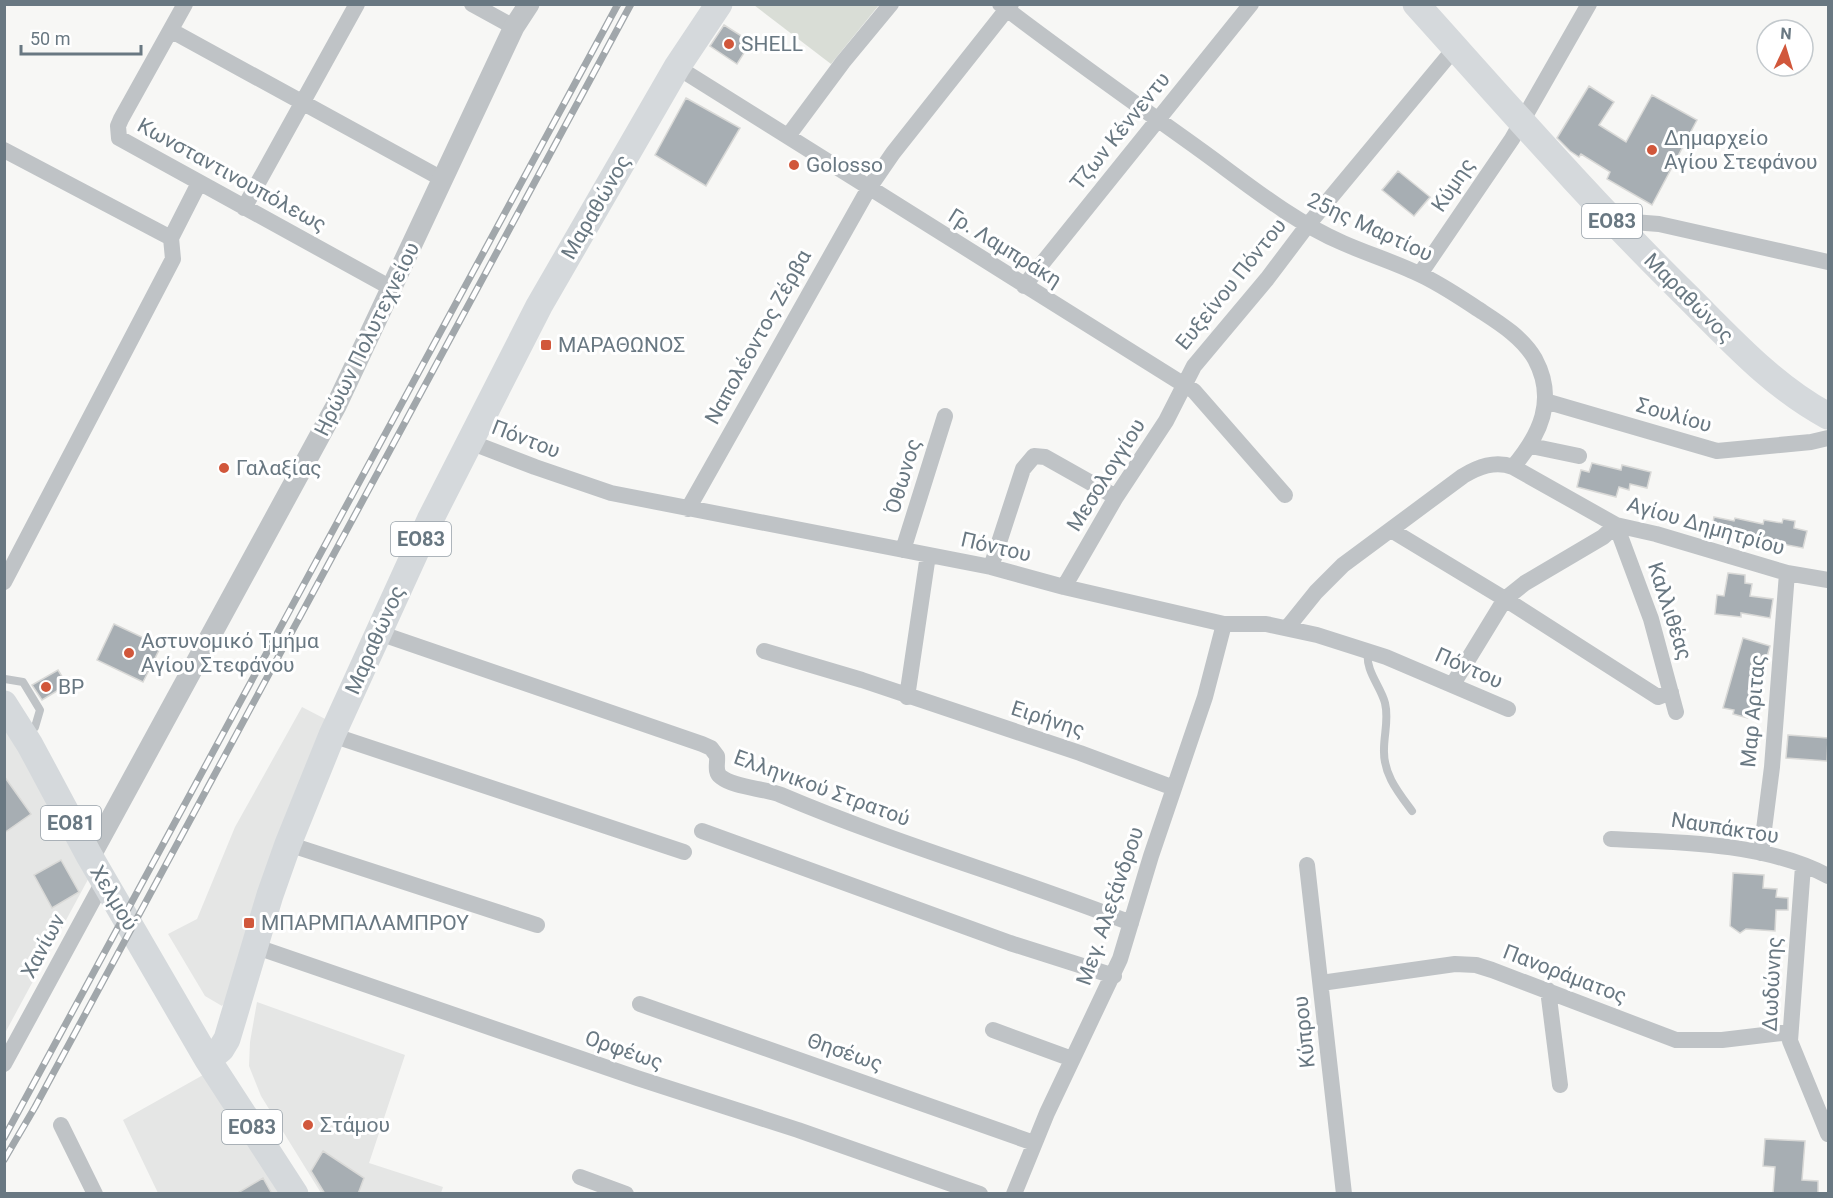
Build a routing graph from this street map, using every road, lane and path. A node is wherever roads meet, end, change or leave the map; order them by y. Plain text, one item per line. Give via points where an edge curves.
1 (357, 4) edge
2 (472, 4) edge
3 (529, 4) edge
4 (719, 4) edge
5 (891, 4) edge
6 (1251, 4) edge
7 (1416, 4) edge
8 (1589, 4) edge
9 (183, 5) edge
10 (1006, 6) edge
11 (514, 27) junction
12 (172, 31) junction
13 (1455, 48) junction
14 (677, 67) junction
15 (303, 103) junction
16 (1158, 120) junction
17 (1522, 122) junction
18 (788, 136) junction
19 (4, 150) edge
20 (444, 180) junction
21 (199, 183) junction
22 (869, 188) junction
23 (244, 208) junction
24 (1307, 226) junction
25 (1619, 228) junction
26 (171, 238) junction
27 (1828, 262) edge
28 (1420, 274) junction
29 (1024, 286) junction
30 (393, 289) junction
31 (1185, 385) junction
32 (1545, 401) junction
33 (945, 416) dead end
34 (1828, 416) edge
35 (1828, 438) edge
36 (470, 442) junction
37 (1531, 446) junction
38 (1579, 456) dead end
39 (1513, 467) junction
40 (1285, 495) dead end
41 (1116, 497) junction
42 (688, 509) junction
43 (1616, 525) junction
44 (1391, 530) junction
45 (903, 550) junction
46 (928, 555) junction
47 (991, 567) junction
48 (1787, 573) junction
49 (1828, 580) edge
50 (4, 582) edge
51 (1064, 587) junction
52 (1504, 599) junction
53 (1224, 624) junction
54 (1287, 628) junction
55 (378, 633) junction
56 (764, 651) dead end
57 (1368, 651) junction
58 (5, 679) edge
59 (1453, 684) junction
60 (1671, 692) junction
61 (908, 696) junction
62 (4, 704) edge
63 (1508, 709) dead end
64 (1677, 712) dead end
65 (35, 727) dead end
66 (332, 735) junction
67 (1174, 788) junction
68 (1412, 812) dead end
69 (702, 831) dead end
70 (1611, 839) dead end
71 (288, 844) junction
72 (684, 852) dead end
73 (1761, 853) junction
74 (90, 857) junction
75 (1307, 865) dead end
76 (1803, 866) junction
77 (1828, 876) edge
78 (109, 890) junction
79 (1131, 923) junction
80 (537, 925) dead end
81 (254, 946) junction
82 (1114, 976) junction
83 (1322, 983) junction
84 (1548, 990) junction
85 (640, 1004) dead end
86 (993, 1030) dead end
87 (1790, 1032) junction
88 (1072, 1059) junction
89 (208, 1060) junction
90 (4, 1064) edge
91 (1560, 1085) dead end
92 (61, 1125) dead end
93 (1828, 1134) edge
94 (1034, 1143) junction
95 (580, 1178) dead end
96 (95, 1194) edge
97 (295, 1194) edge
98 (626, 1194) edge
99 (980, 1194) edge
100 (1014, 1194) edge
101 (1344, 1194) edge

1 - 15 street
2 - 11 street
3 - 11 street, Ηρώων Πολυτεχνείου
4 - 14 main road, Μαραθώνος / ΕΟ83
5 - 18 street
6 - 16 street, Τζων Κέννεντυ
7 - 13 main road, Μαραθώνος / ΕΟ83
8 - 17 street, Κύμης
9 - 12 street, Κωνσταντινουπόλεως
10 - 16 street, 25ης Μαρτίου
10 - 22 street, Ναπολέοντος Ζέρβα
11 - 20 street, Ηρώων Πολυτεχνείου
12 - 15 street
12 - 21 street, Κωνσταντινουπόλεως via 121,119 117,134
13 - 17 main road, Μαραθώνος / ΕΟ83
13 - 24 street, Ευξείνου Πόντου
14 - 18 street, Γρ. Λαμπράκη
14 - 36 main road, Μαραθώνος / ΕΟ83 via 539,306
15 - 20 street
15 - 23 street
16 - 24 street, 25ης Μαρτίου
16 - 29 street, Τζων Κέννεντυ
17 - 25 main road, Μαραθώνος / ΕΟ83
17 - 28 street, Κύμης via 1501,166
18 - 22 street, Γρ. Λαμπράκη
19 - 26 street
20 - 30 street, Ηρώων Πολυτεχνείου
21 - 23 street, Κωνσταντινουπόλεως
21 - 26 street
22 - 29 street, Γρ. Λαμπράκη
22 - 42 street, Ναπολέοντος Ζέρβα
23 - 30 street, Κωνσταντινουπόλεως
24 - 28 street, 25ης Μαρτίου
24 - 31 street, Ευξείνου Πόντου via 1194,366
25 - 27 street via 1633,222 1659,224
25 - 34 main road, Μαραθώνος / ΕΟ83 via 1767,375
26 - 50 street via 173,259
28 - 32 street, 25ης Μαρτίου via 1454,292 1523,344 1539,369
29 - 31 street, Γρ. Λαμπράκη
30 - 74 street, Ηρώων Πολυτεχνείου via 336,406
31 - 40 street, Γρ. Λαμπράκη via 1201,398
31 - 41 street, Μεσολογγίου via 1166,422
32 - 35 street, Σουλίου via 1717,451
32 - 37 street, 25ης Μαρτίου
33 - 45 street, Όθωνος
36 - 42 street, Πόντου via 611,494
36 - 55 main road, Μαραθώνος / ΕΟ83
37 - 38 street
37 - 39 street, 25ης Μαρτίου
39 - 43 street, Αγίου Δημητρίου
39 - 44 street via 1498,464 1474,470
41 - 47 street via 1045,457 1034,456 1023,469
41 - 51 street, Μεσολογγίου
42 - 45 street, Πόντου
43 - 48 street, Αγίου Δημητρίου
43 - 52 street
43 - 60 street, Καλλιθέας via 1651,619
44 - 52 street
44 - 54 street via 1343,565
45 - 46 street, Πόντου
46 - 47 street, Πόντου
46 - 61 street
47 - 51 street, Πόντου
48 - 49 street, Αγίου Δημητρίου
48 - 73 street, Μαρ Αριτας via 1772,767
51 - 53 street, Πόντου
52 - 59 street
52 - 60 street via 1658,697
53 - 54 street, Πόντου
53 - 67 street, Μεγ. Αλεξάνδρου via 1205,697
54 - 57 street, Πόντου
55 - 66 main road, Μαραθώνος / ΕΟ83
55 - 79 street, Ελληνικού Στρατού via 702,744 717,756 719,776 732,783 773,792
56 - 61 street, Ειρήνης
57 - 59 street, Πόντου
57 - 68 lane via 1368,668 1387,712 1383,750 1387,772
58 - 65 lane via 23,682 40,710
59 - 63 street, Πόντου
60 - 64 street, Καλλιθέας
61 - 67 street, Ειρήνης
62 - 74 main road, Χελμού / ΕΟ81
66 - 71 main road, Μαραθώνος / ΕΟ83
66 - 72 street
67 - 79 street, Μεγ. Αλεξάνδρου
69 - 82 street via 1033,951
70 - 73 street, Ναυπάκτου
71 - 80 street
71 - 81 main road, Μαραθώνος / ΕΟ83
73 - 76 street, Ναυπάκτου
74 - 78 main road, Χελμού / ΕΟ81
75 - 83 street, Κύπρου
76 - 77 street, Ναυπάκτου
76 - 87 street, Δωδώνης
78 - 89 main road, Χελμού / ΕΟ81
78 - 90 street, Χανίων
79 - 82 street, Μεγ. Αλεξάνδρου
81 - 89 main road, Μαραθώνος / ΕΟ83 via 227,1039
81 - 99 street, Ορφέως
82 - 88 street, Μεγ. Αλεξάνδρου
83 - 84 street, Πανοράματος via 1469,964
83 - 101 street, Κύπρου
84 - 87 street, Πανοράματος via 1676,1040 1722,1040
84 - 91 street
85 - 94 street, Θησέως
86 - 88 street
87 - 93 street, Δωδώνης via 1791,1044
88 - 94 street, Μεγ. Αλεξάνδρου
89 - 97 main road, ΕΟ83
92 - 96 street
94 - 100 street, Μεγ. Αλεξάνδρου
95 - 98 street

